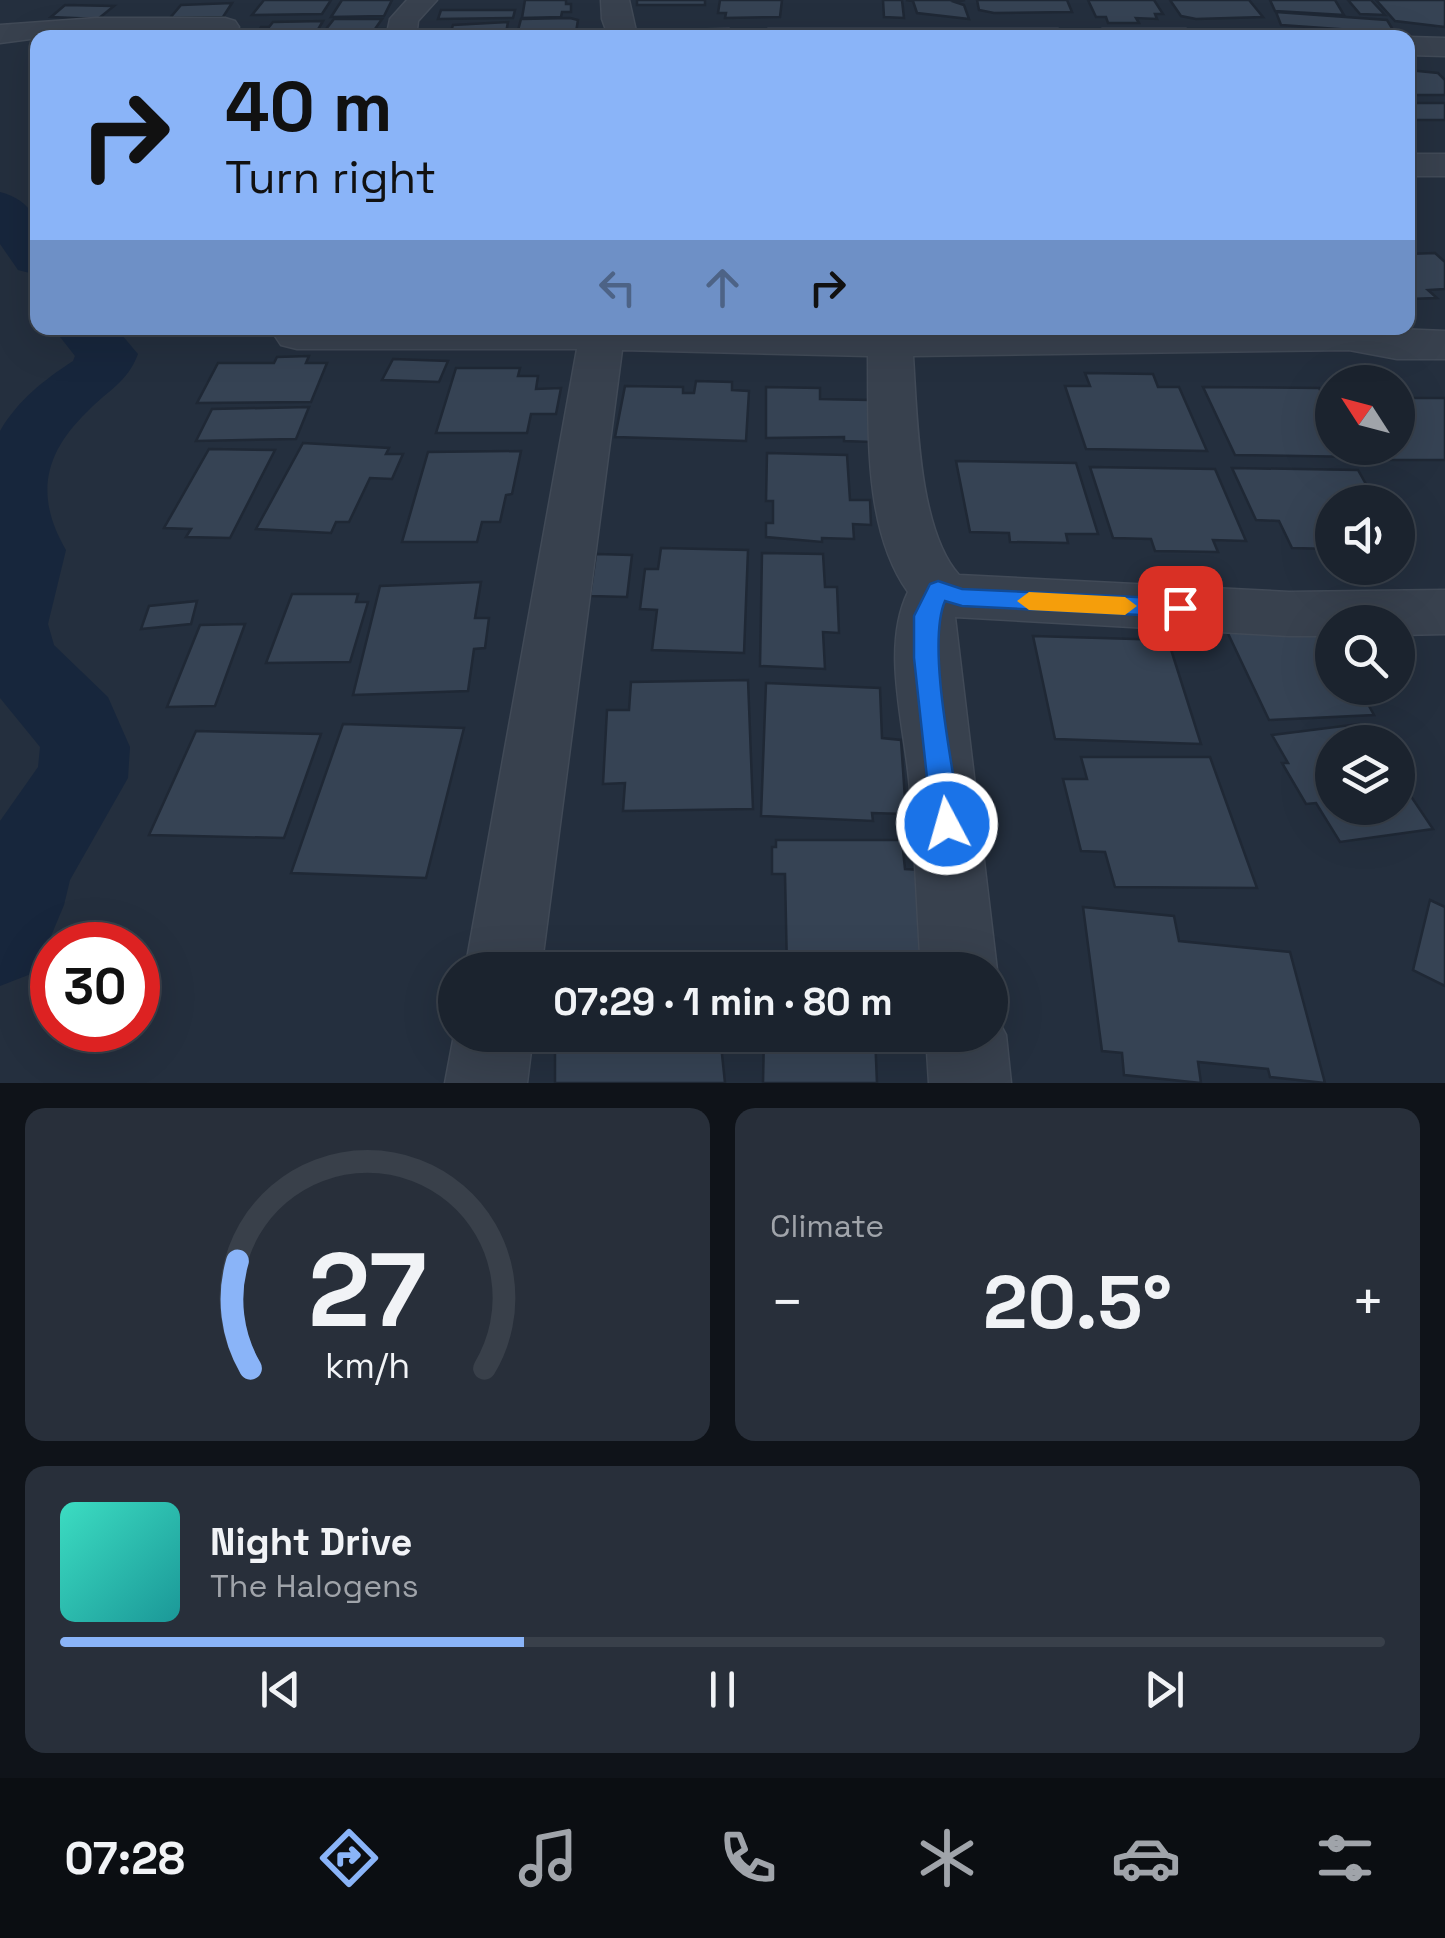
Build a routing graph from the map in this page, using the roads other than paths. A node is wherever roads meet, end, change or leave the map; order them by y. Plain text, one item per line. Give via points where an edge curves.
1 (423, 0) edge
2 (615, 0) edge
3 (229, 25) edge
4 (91, 30) edge
5 (402, 30) edge
6 (621, 30) edge
7 (1415, 46) edge
8 (1445, 47) edge
9 (1415, 165) edge
10 (1445, 165) edge
11 (374, 335) edge
12 (602, 335) edge
13 (681, 335) edge
14 (1141, 335) edge
15 (1321, 335) edge
16 (298, 336) dead end
17 (890, 343) junction
18 (1397, 345) junction
19 (1445, 345) edge
20 (1445, 374) edge
21 (938, 590) junction
22 (1445, 612) edge
23 (506, 952) edge
24 (958, 952) edge
25 (491, 1052) edge
26 (967, 1052) edge
27 (486, 1083) edge
28 (970, 1083) edge

1 - 5 street
2 - 6 street
3 - 4 street
7 - 8 street
9 - 10 street
11 - 16 street
12 - 23 street
13 - 17 street
14 - 17 street
15 - 18 street
17 - 21 street via 895,457 918,561
18 - 19 street
18 - 20 street
21 - 22 street via 962,598 1289,614
21 - 24 street via 926,616 927,658
25 - 27 street
26 - 28 street

